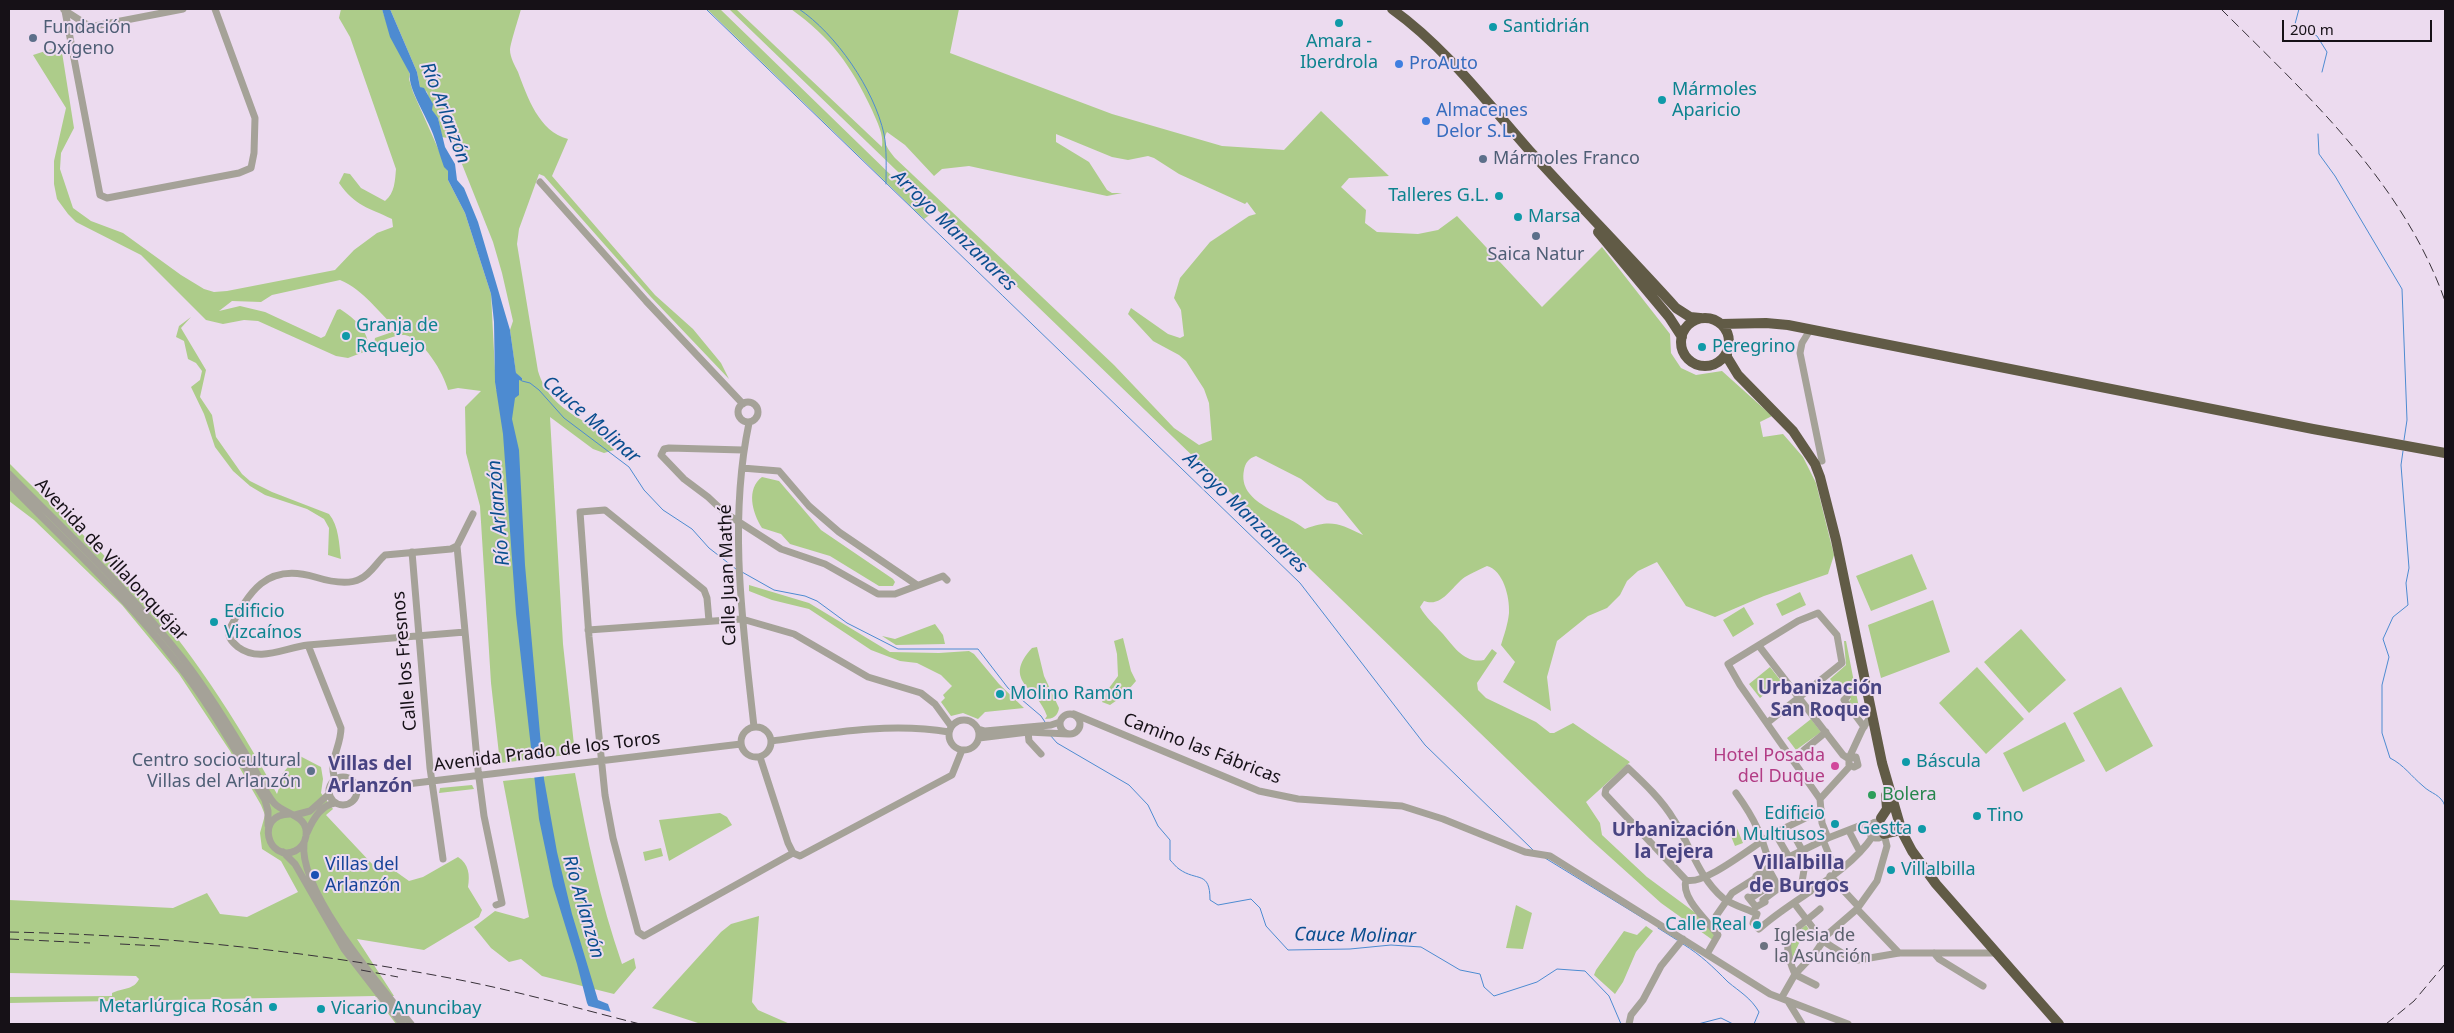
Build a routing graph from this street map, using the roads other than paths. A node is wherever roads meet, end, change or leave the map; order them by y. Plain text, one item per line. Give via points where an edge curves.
1 (183, 9) edge
2 (215, 9) edge
3 (1392, 9) edge
4 (63, 10) edge
5 (89, 26) junction
6 (69, 32) junction
7 (1556, 180) junction
8 (540, 182) dead end
9 (1700, 318) junction
10 (1721, 324) junction
11 (1748, 324) junction
12 (1810, 330) junction
13 (1682, 337) junction
14 (1728, 348) junction
15 (1711, 365) junction
16 (1738, 375) junction
17 (743, 404) junction
18 (749, 423) junction
19 (743, 450) junction
20 (2445, 453) edge
21 (1822, 461) dead end
22 (742, 468) junction
23 (9, 474) edge
24 (9, 484) edge
25 (473, 514) dead end
26 (739, 522) junction
27 (457, 546) junction
28 (412, 552) junction
29 (947, 580) dead end
30 (917, 586) junction
31 (742, 619) junction
32 (709, 621) junction
33 (588, 630) junction
34 (465, 632) junction
35 (417, 636) junction
36 (308, 645) junction
37 (1759, 646) junction
38 (1847, 697) dead end
39 (1799, 698) junction
40 (1074, 714) junction
41 (1872, 714) junction
42 (1060, 722) junction
43 (1095, 723) junction
44 (1767, 723) junction
45 (754, 727) junction
46 (1864, 727) junction
47 (1079, 728) junction
48 (950, 729) junction
49 (978, 729) junction
50 (1040, 729) junction
51 (1028, 732) junction
52 (1826, 732) junction
53 (1068, 734) junction
54 (979, 738) junction
55 (772, 741) junction
56 (741, 744) junction
57 (962, 750) junction
58 (1804, 750) dead end
59 (1040, 754) dead end
60 (760, 757) junction
61 (1851, 760) junction
62 (601, 761) junction
63 (479, 776) junction
64 (335, 779) junction
65 (431, 781) junction
66 (357, 790) junction
67 (1736, 793) dead end
68 (329, 794) junction
69 (1888, 796) junction
70 (1820, 799) junction
71 (335, 803) junction
72 (1821, 809) junction
73 (292, 815) junction
74 (1880, 819) junction
75 (1860, 827) junction
76 (268, 829) junction
77 (1897, 829) junction
78 (1849, 831) junction
79 (306, 833) junction
80 (1876, 835) junction
81 (1796, 839) dead end
82 (1825, 839) junction
83 (1764, 840) junction
84 (1779, 840) dead end
85 (304, 843) junction
86 (1802, 850) junction
87 (1912, 851) junction
88 (283, 852) junction
89 (1860, 852) junction
90 (795, 855) junction
91 (1789, 856) junction
92 (445, 857) dead end
93 (1804, 870) dead end
94 (1764, 874) junction
95 (1833, 874) junction
96 (1705, 876) junction
97 (1931, 878) junction
98 (1686, 880) junction
99 (1773, 887) junction
100 (1808, 892) junction
101 (1727, 900) junction
102 (1794, 903) junction
103 (496, 905) dead end
104 (1858, 908) junction
105 (1820, 909) dead end
106 (1757, 911) junction
107 (1716, 916) dead end
108 (1806, 919) junction
109 (1768, 920) junction
110 (1682, 941) junction
111 (1823, 941) junction
112 (1934, 953) junction
113 (1997, 953) junction
114 (1707, 954) junction
115 (1899, 954) junction
116 (1796, 974) junction
117 (1816, 985) dead end
118 (1983, 986) dead end
119 (1782, 997) junction
120 (1788, 1002) junction
121 (1830, 1021) edge
122 (1629, 1023) edge
123 (402, 1024) edge
124 (411, 1024) edge
125 (1802, 1024) edge
126 (1848, 1024) edge
127 (2060, 1024) edge

1 - 5 street
2 - 6 street via 255,118 251,168 126,196 107,198 100,195
3 - 7 highway via 1444,55
4 - 5 street
4 - 6 street
5 - 6 street
7 - 9 highway via 1676,308 1690,317
7 - 13 highway
8 - 17 street
9 - 10 highway
9 - 13 highway via 1688,325
10 - 11 highway
10 - 14 highway via 1727,333
11 - 12 highway via 1776,323
11 - 14 highway via 1735,333
12 - 20 highway
12 - 21 street via 1800,353
13 - 15 highway via 1682,348 1689,359
14 - 15 highway via 1720,360
14 - 16 highway via 1726,357
15 - 16 highway
16 - 41 highway via 1784,421 1815,464 1829,507
17 - 18 street via 739,416
17 - 18 street via 753,403 758,411 755,420
18 - 19 street, Calle Juan Mathé
19 - 22 street, Calle Juan Mathé
19 - 26 street via 669,448 661,452 684,479
22 - 26 street, Calle Juan Mathé
22 - 30 street via 779,471 809,506 839,532
23 - 73 street, Avenida de Villalonquéjar via 172,645 222,715 271,799
24 - 76 street, Avenida de Villalonquéjar via 124,600 178,664 223,729 264,800
25 - 27 street
26 - 30 street via 781,550 825,564 878,594 890,595
26 - 31 street, Calle Juan Mathé
27 - 28 street
27 - 34 street
28 - 35 street, Calle los Fresnos
28 - 36 street via 385,555 358,580 331,582 295,574 270,577 246,598 228,633 232,642 255,655
29 - 30 street via 943,576
31 - 32 street
31 - 45 street, Calle Juan Mathé
31 - 48 street via 794,634 868,677 921,693 935,704
32 - 33 street
32 - 33 street via 704,590 602,509 580,513
33 - 62 street
34 - 35 street
34 - 63 street
35 - 36 street
35 - 65 street, Calle los Fresnos
36 - 64 street via 341,728 331,767
37 - 39 street
37 - 39 street via 1798,621 1818,613 1833,629 1839,638 1842,663
37 - 44 street via 1728,664
38 - 46 street via 1844,700
39 - 44 street
39 - 52 street
40 - 42 street via 1064,716
40 - 43 street, Camino las Fábricas
40 - 47 street via 1079,718
41 - 46 street
41 - 69 highway
42 - 50 street
42 - 53 street
43 - 47 street, Camino las Fábricas
43 - 110 street, Camino las Fábricas via 1259,791 1298,799 1402,806 1525,852 1555,858
44 - 70 street
45 - 55 street via 764,728
45 - 56 street via 746,731
46 - 61 street
47 - 53 street
48 - 49 street via 964,720
48 - 55 street via 865,729
48 - 57 street via 953,746
49 - 50 street
49 - 54 street
50 - 51 street
50 - 53 street
51 - 54 street
51 - 59 street via 1029,741
52 - 58 street
52 - 61 street
54 - 57 street via 971,749
55 - 60 street via 768,753
56 - 60 street via 746,754
56 - 62 street, Avenida Prado de los Toros
57 - 90 street via 952,775 805,856
60 - 90 street via 779,819
61 - 70 street
62 - 63 street, Avenida Prado de los Toros
62 - 90 street via 613,838 640,935 650,933
63 - 65 street, Avenida Prado de los Toros
63 - 103 street via 502,903
64 - 66 street via 347,778 354,782
64 - 68 street via 329,786
65 - 66 street, Avenida Prado de los Toros
65 - 92 street, Calle los Fresnos
66 - 71 street via 352,802 344,805
67 - 83 street via 1755,820
68 - 71 street
68 - 73 street via 310,811
69 - 74 highway
69 - 77 highway
69 - 87 highway
70 - 72 street
71 - 79 street via 313,819
72 - 82 street
72 - 83 street
73 - 76 street via 284,814 274,819
73 - 79 street via 303,822
74 - 75 street
74 - 77 highway
74 - 80 street
74 - 80 street via 1884,825
75 - 78 street
75 - 80 street
76 - 88 street via 273,846
77 - 80 highway
77 - 87 highway
77 - 97 highway via 1911,857
78 - 82 street
78 - 89 street
79 - 85 street
80 - 89 street
80 - 104 street via 1886,838 1879,877
81 - 86 street
82 - 86 street
82 - 95 street
83 - 94 street
83 - 96 street
84 - 91 street
85 - 88 street via 295,851
85 - 124 street via 305,866 336,924
86 - 91 street
87 - 97 highway
88 - 123 street via 296,864 344,949
89 - 95 street
91 - 94 street
93 - 100 street via 1802,882
94 - 99 street
94 - 99 street via 1763,882
94 - 101 street via 1732,893
94 - 106 street via 1763,890 1748,897
95 - 100 street
95 - 104 street
96 - 98 street via 1695,881
96 - 98 street via 1671,816 1628,768 1604,791
96 - 101 street
97 - 113 highway
98 - 114 street via 1692,903 1718,935
99 - 106 street
100 - 102 street
101 - 106 street
101 - 107 street
102 - 108 street
102 - 109 street
104 - 111 street
104 - 115 street
105 - 108 street
106 - 109 street
106 - 109 street via 1753,923 1759,931
108 - 111 street
108 - 116 street via 1790,936 1787,955
110 - 114 street, Camino las Fábricas
110 - 122 street via 1661,966
111 - 115 street via 1858,960
111 - 116 street
112 - 113 street
112 - 115 street
112 - 118 street
113 - 127 highway
114 - 119 street, Camino las Fábricas via 1770,994
116 - 117 street
116 - 119 street
119 - 120 street, Camino las Fábricas
120 - 121 street, Camino las Fábricas
120 - 125 street, Camino las Fábricas
121 - 126 street, Camino las Fábricas

